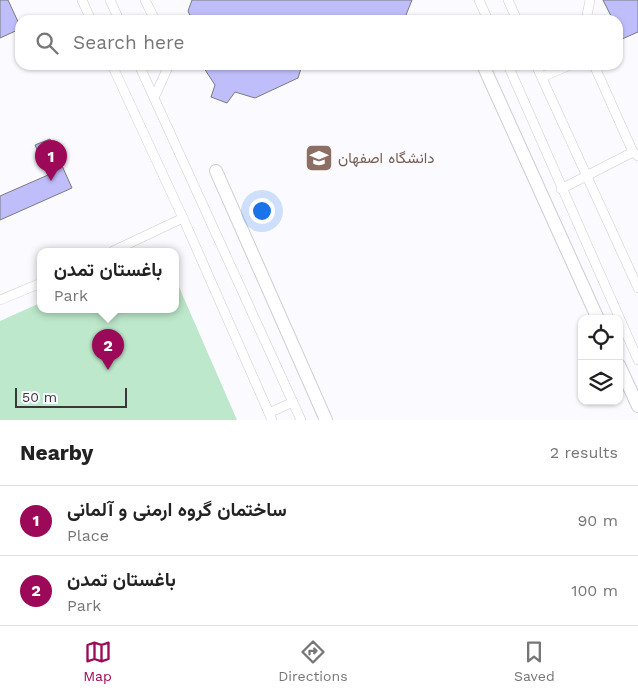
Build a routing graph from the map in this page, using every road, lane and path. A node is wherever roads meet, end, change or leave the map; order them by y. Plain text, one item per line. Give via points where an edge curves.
1 (82, 0) edge
2 (110, 0) edge
3 (145, 0) edge
4 (479, 0) edge
5 (508, 0) edge
6 (590, 0) edge
7 (89, 15) edge
8 (117, 15) edge
9 (152, 15) edge
10 (486, 15) edge
11 (514, 15) edge
12 (587, 15) edge
13 (114, 70) edge
14 (142, 70) edge
15 (167, 70) edge
16 (485, 70) edge
17 (510, 70) edge
18 (538, 70) edge
19 (559, 70) edge
20 (596, 70) edge
21 (542, 78) junction
22 (154, 98) junction
23 (635, 154) edge
24 (216, 171) dead end
25 (587, 176) junction
26 (561, 189) junction
27 (183, 218) junction
28 (119, 248) edge
29 (37, 284) edge
30 (638, 288) edge
31 (0, 300) edge
32 (596, 315) edge
33 (638, 360) edge
34 (623, 373) edge
35 (293, 402) junction
36 (638, 406) edge
37 (271, 417) edge
38 (301, 420) edge
39 (326, 420) edge

1 - 7 lane
2 - 8 lane
3 - 9 lane
4 - 10 lane
5 - 11 lane
6 - 12 lane
13 - 27 lane
14 - 22 lane
15 - 22 lane
16 - 32 street
17 - 26 lane
18 - 21 lane
19 - 21 lane
20 - 23 lane
21 - 25 lane
22 - 35 lane
23 - 25 lane
24 - 39 street
25 - 26 lane
25 - 30 lane
26 - 33 lane
27 - 28 lane
27 - 37 lane
29 - 31 lane
34 - 36 street
35 - 37 lane
35 - 38 lane

